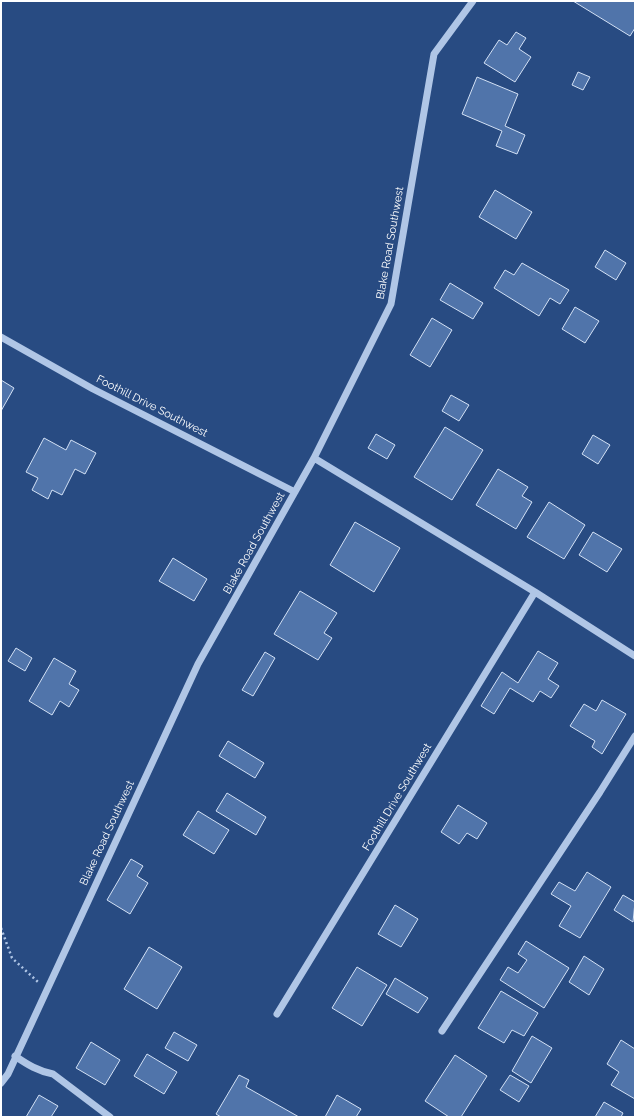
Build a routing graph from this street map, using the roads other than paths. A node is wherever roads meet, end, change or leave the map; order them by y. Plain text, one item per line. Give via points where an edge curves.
1 (473, 1) edge
2 (1, 337) edge
3 (314, 458) junction
4 (295, 492) junction
5 (535, 592) junction
6 (635, 656) edge
7 (635, 736) edge
8 (277, 1014) dead end
9 (442, 1031) dead end
10 (15, 1056) junction
11 (1, 1083) edge
12 (110, 1117) edge

1 - 3 street, Blake Road Southwest via 434,54 391,304
2 - 4 street, Foothill Drive Southwest via 94,389
3 - 4 street, Blake Road Southwest
3 - 5 street
4 - 10 street, Blake Road Southwest via 198,664
5 - 6 street
5 - 8 street, Foothill Drive Southwest
7 - 9 street
10 - 11 street, Blake Road Southwest
10 - 12 street via 30,1066 54,1074

